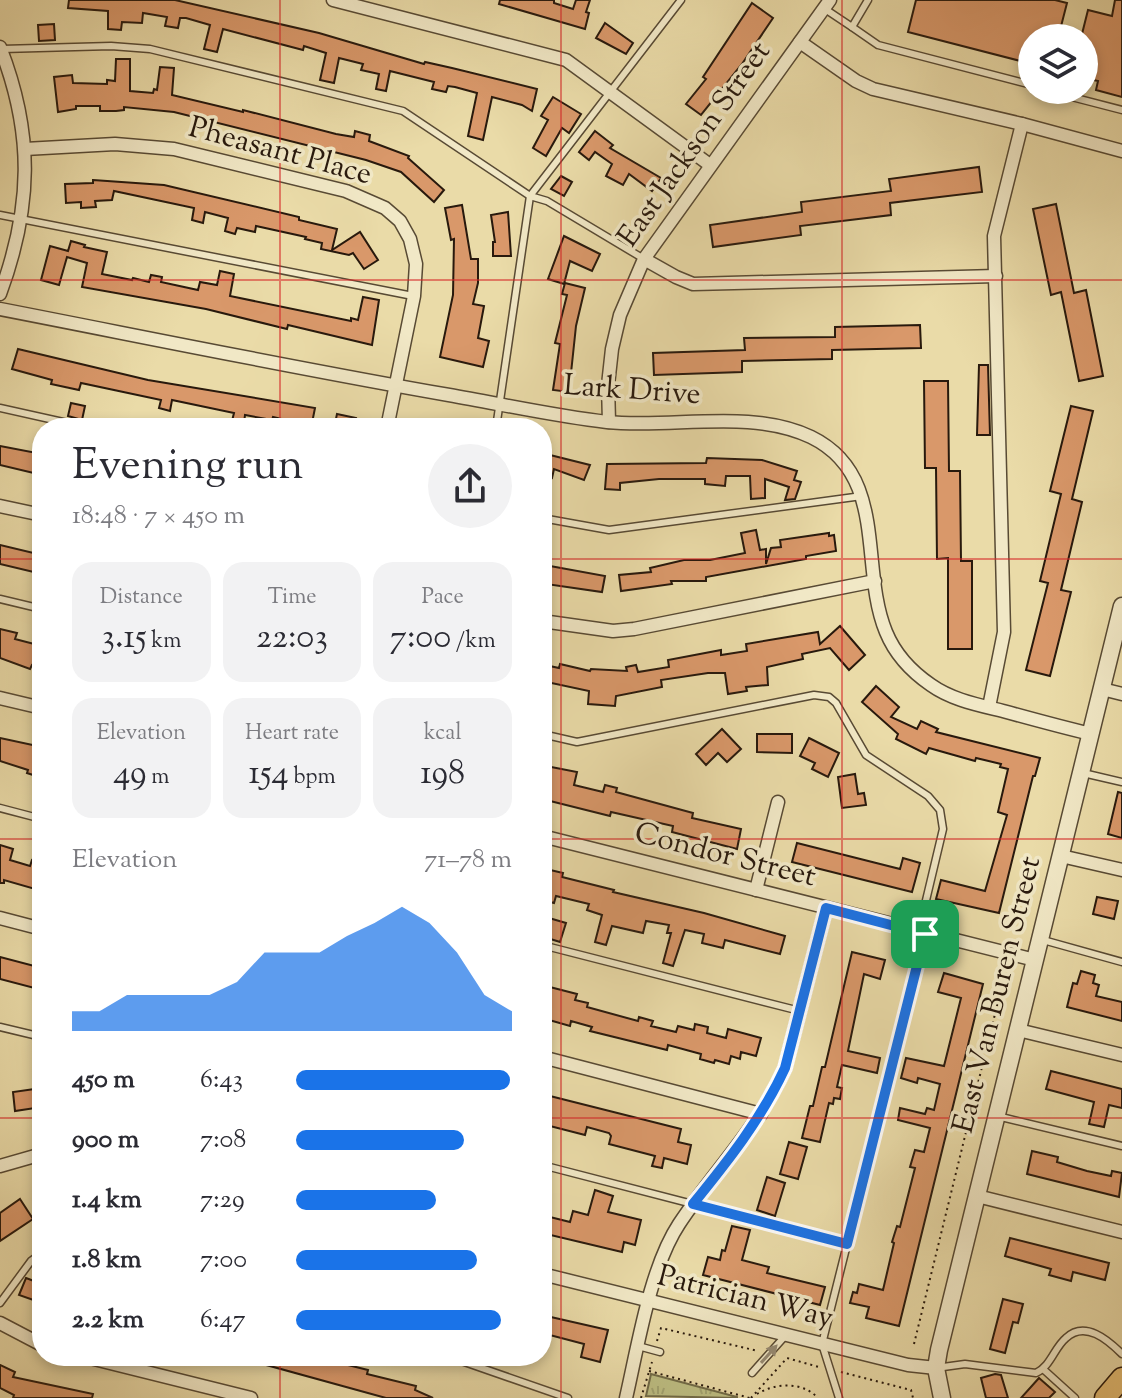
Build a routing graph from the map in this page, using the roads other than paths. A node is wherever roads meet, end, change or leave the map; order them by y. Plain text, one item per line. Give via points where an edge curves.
1 (333, 0) edge
2 (680, 0) edge
3 (868, 0) edge
4 (827, 4) edge
5 (852, 27) junction
6 (800, 42) junction
7 (0, 48) edge
8 (1018, 81) edge
9 (611, 91) junction
10 (1098, 104) edge
11 (1122, 110) edge
12 (1022, 124) junction
13 (25, 149) junction
14 (1122, 151) edge
15 (710, 165) junction
16 (530, 196) junction
17 (0, 215) edge
18 (21, 221) junction
19 (644, 259) junction
20 (996, 276) junction
21 (0, 294) edge
22 (414, 296) junction
23 (0, 309) edge
24 (396, 386) junction
25 (500, 404) junction
26 (0, 408) edge
27 (45, 418) edge
28 (389, 418) edge
29 (498, 418) edge
30 (609, 422) junction
31 (862, 496) junction
32 (0, 506) edge
33 (32, 513) edge
34 (552, 520) edge
35 (875, 581) junction
36 (0, 599) edge
37 (1122, 606) edge
38 (32, 607) edge
39 (552, 622) edge
40 (1102, 689) junction
41 (1122, 694) edge
42 (0, 698) edge
43 (32, 706) edge
44 (989, 707) junction
45 (1091, 734) junction
46 (552, 736) edge
47 (1081, 773) junction
48 (1122, 782) edge
49 (778, 802) dead end
50 (0, 808) edge
51 (32, 816) edge
52 (552, 839) edge
53 (1061, 856) junction
54 (1122, 870) edge
55 (756, 890) junction
56 (826, 908) junction
57 (0, 918) edge
58 (32, 926) edge
59 (925, 934) junction
60 (1040, 939) junction
61 (552, 948) edge
62 (1035, 960) junction
63 (1122, 962) edge
64 (800, 1011) junction
65 (0, 1027) edge
66 (1018, 1030) junction
67 (32, 1035) edge
68 (1122, 1055) edge
69 (552, 1060) edge
70 (761, 1114) junction
71 (997, 1116) junction
72 (1122, 1146) edge
73 (32, 1157) edge
74 (0, 1166) edge
75 (552, 1168) edge
76 (977, 1196) junction
77 (693, 1204) junction
78 (1122, 1232) edge
79 (847, 1244) junction
80 (32, 1260) edge
81 (552, 1277) edge
82 (649, 1302) junction
83 (0, 1303) edge
84 (0, 1323) edge
85 (786, 1335) junction
86 (32, 1340) edge
87 (822, 1344) junction
88 (638, 1346) junction
89 (658, 1351) road end
90 (1122, 1354) edge
91 (122, 1366) edge
92 (476, 1366) edge
93 (936, 1368) junction
94 (1043, 1369) junction
95 (752, 1373) dead end
96 (1122, 1378) edge
97 (251, 1398) edge
98 (568, 1398) edge
99 (626, 1398) edge
100 (839, 1398) edge
101 (942, 1398) edge
102 (1075, 1398) edge
103 (1105, 1398) edge

1 - 9 street via 552,55
2 - 9 lane
3 - 5 lane
4 - 5 lane
4 - 6 street, East Jackson Street
5 - 8 lane via 878,45
6 - 12 street via 873,89
6 - 15 street, East Jackson Street
7 - 13 street via 14,84
7 - 16 lane via 150,49 403,111
9 - 15 street
9 - 16 lane
10 - 11 lane
12 - 14 street
12 - 20 street via 994,236
13 - 18 street
13 - 22 street, Pheasant Place via 147,145 368,199 400,221 410,239 416,264
15 - 19 street, East Jackson Street
16 - 19 lane
16 - 25 lane
17 - 18 lane
18 - 21 street
18 - 22 lane
19 - 20 street via 693,284
19 - 30 street, East Jackson Street via 612,349
20 - 44 street via 1004,632
22 - 24 street, Pheasant Place
23 - 24 street, Lark Drive
24 - 25 street, Lark Drive
24 - 28 street, Pheasant Place
25 - 29 lane
25 - 30 street, Lark Drive
26 - 27 lane
30 - 31 street, Lark Drive via 753,422 789,428 835,454
31 - 34 lane via 609,530
31 - 35 street, Lark Drive
32 - 33 street
35 - 39 street via 634,629
35 - 44 street, Lark Drive via 885,631 899,656 935,688
36 - 38 lane
37 - 40 street, East Van Buren Street
40 - 41 street
40 - 45 street, East Van Buren Street
42 - 43 street
44 - 45 street, Lark Drive
45 - 47 street, East Van Buren Street
46 - 59 lane via 577,742 814,695 829,697 866,755 928,796 940,810 943,829 923,913
47 - 48 lane
47 - 53 street, East Van Buren Street
49 - 55 street
50 - 51 lane
52 - 55 street, Condor Street
53 - 54 street
53 - 60 street, East Van Buren Street
55 - 56 street, Condor Street
56 - 59 street, Condor Street
56 - 64 street
57 - 58 street
59 - 62 street, Condor Street
59 - 79 lane
60 - 62 street, East Van Buren Street
60 - 63 lane
61 - 64 lane
62 - 66 street, East Van Buren Street
64 - 70 street via 785,1068
65 - 67 lane
66 - 68 street
66 - 71 street, East Van Buren Street
69 - 70 street
70 - 77 street
71 - 72 lane
71 - 76 street, East Van Buren Street
73 - 74 street
75 - 77 lane
76 - 78 street
76 - 93 street, East Van Buren Street
77 - 79 lane
77 - 82 street via 670,1239
79 - 87 lane
80 - 83 lane
81 - 82 street, Patrician Way
82 - 85 street, Patrician Way
82 - 88 street
84 - 86 street
85 - 87 street, Patrician Way
95 -> 85 lane
87 - 93 street, Patrician Way
87 - 100 lane
88 - 89 lane
88 - 99 street
90 - 94 lane via 1104,1337 1080,1331 1066,1337
91 - 97 street
92 - 98 lane
93 - 94 lane via 965,1364 1036,1373
93 - 101 street, East Van Buren Street
94 - 102 lane
96 - 103 main road

